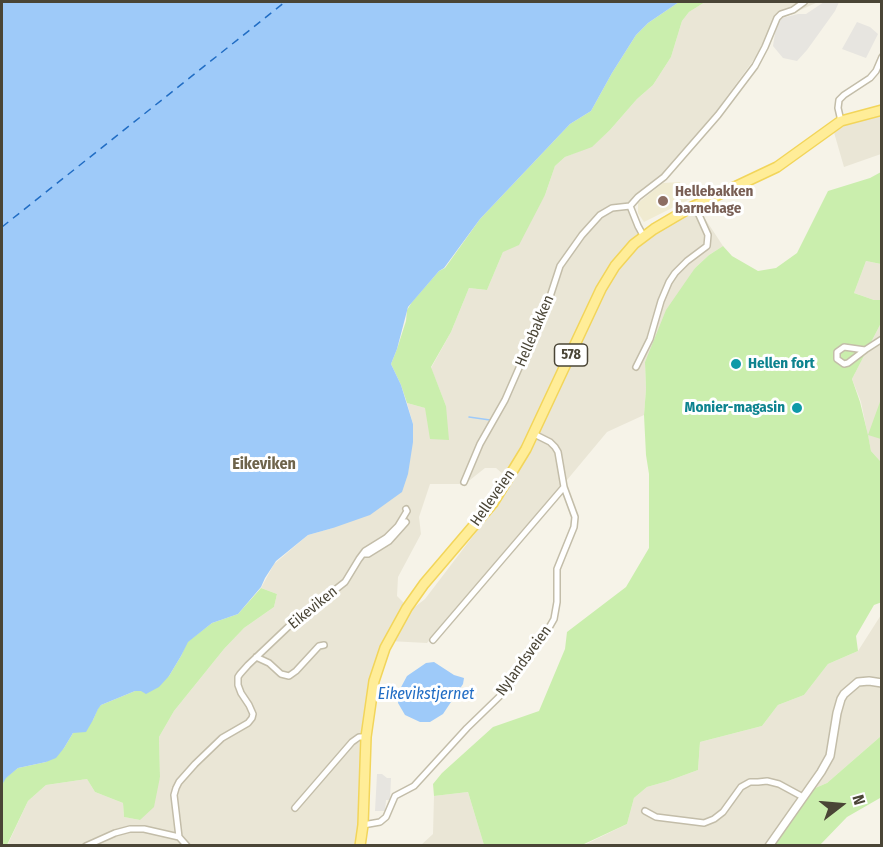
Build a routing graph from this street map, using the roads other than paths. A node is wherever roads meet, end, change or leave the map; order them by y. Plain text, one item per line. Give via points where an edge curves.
1 (804, 2) edge
2 (882, 57) edge
3 (882, 110) edge
4 (841, 121) junction
5 (630, 206) junction
6 (695, 206) junction
7 (644, 237) junction
8 (882, 339) edge
9 (865, 350) junction
10 (636, 368) dead end
11 (534, 434) junction
12 (464, 482) dead end
13 (564, 487) junction
14 (406, 509) dead end
15 (406, 522) dead end
16 (364, 553) junction
17 (433, 640) dead end
18 (324, 645) dead end
19 (256, 657) junction
20 (882, 683) edge
21 (366, 737) junction
22 (803, 797) junction
23 (295, 808) dead end
24 (645, 811) dead end
25 (363, 825) junction
26 (179, 837) junction
27 (86, 846) edge
28 (187, 846) edge
29 (360, 846) edge
30 (769, 846) edge

1 - 5 street, Hellebakken via 777,18 755,66 718,115 669,171
2 - 4 street via 870,78 840,100
3 - 4 main road, Helleveien / 578
4 - 6 main road, Helleveien / 578 via 777,167
5 - 7 street
5 - 12 street, Hellebakken via 612,208 600,215 560,266 546,309 506,400 480,444
6 - 7 main road, Helleveien / 578
6 - 10 street via 708,236 707,246 669,282
7 - 11 main road, Helleveien / 578 via 615,266 601,289
8 - 9 street
9 - 9 street via 848,363 837,359 837,352 844,347
11 - 13 street, Nylandsveien via 550,442 558,452
11 - 21 main road, Helleveien / 578 via 493,503 424,584 392,633 374,681
13 - 17 street
13 - 25 street, Nylandsveien via 575,522 557,569 557,602 552,623 529,650 508,688 414,786 395,796 387,817
14 - 16 street, Eikeviken via 406,515 392,532
15 - 16 street via 389,541
16 - 19 street, Eikeviken via 345,582
18 - 19 street via 289,676
19 - 26 street, Eikeviken via 237,681 253,714 251,719 222,738 176,788
20 - 22 street via 858,682 844,694 830,756
21 - 23 street via 352,742
21 - 25 main road, Helleveien / 578
22 - 24 street via 776,783 750,782 741,787 723,812 704,823 656,817
22 - 30 street
25 - 29 main road, Helleveien / 578
26 - 27 street via 130,829
26 - 28 street

